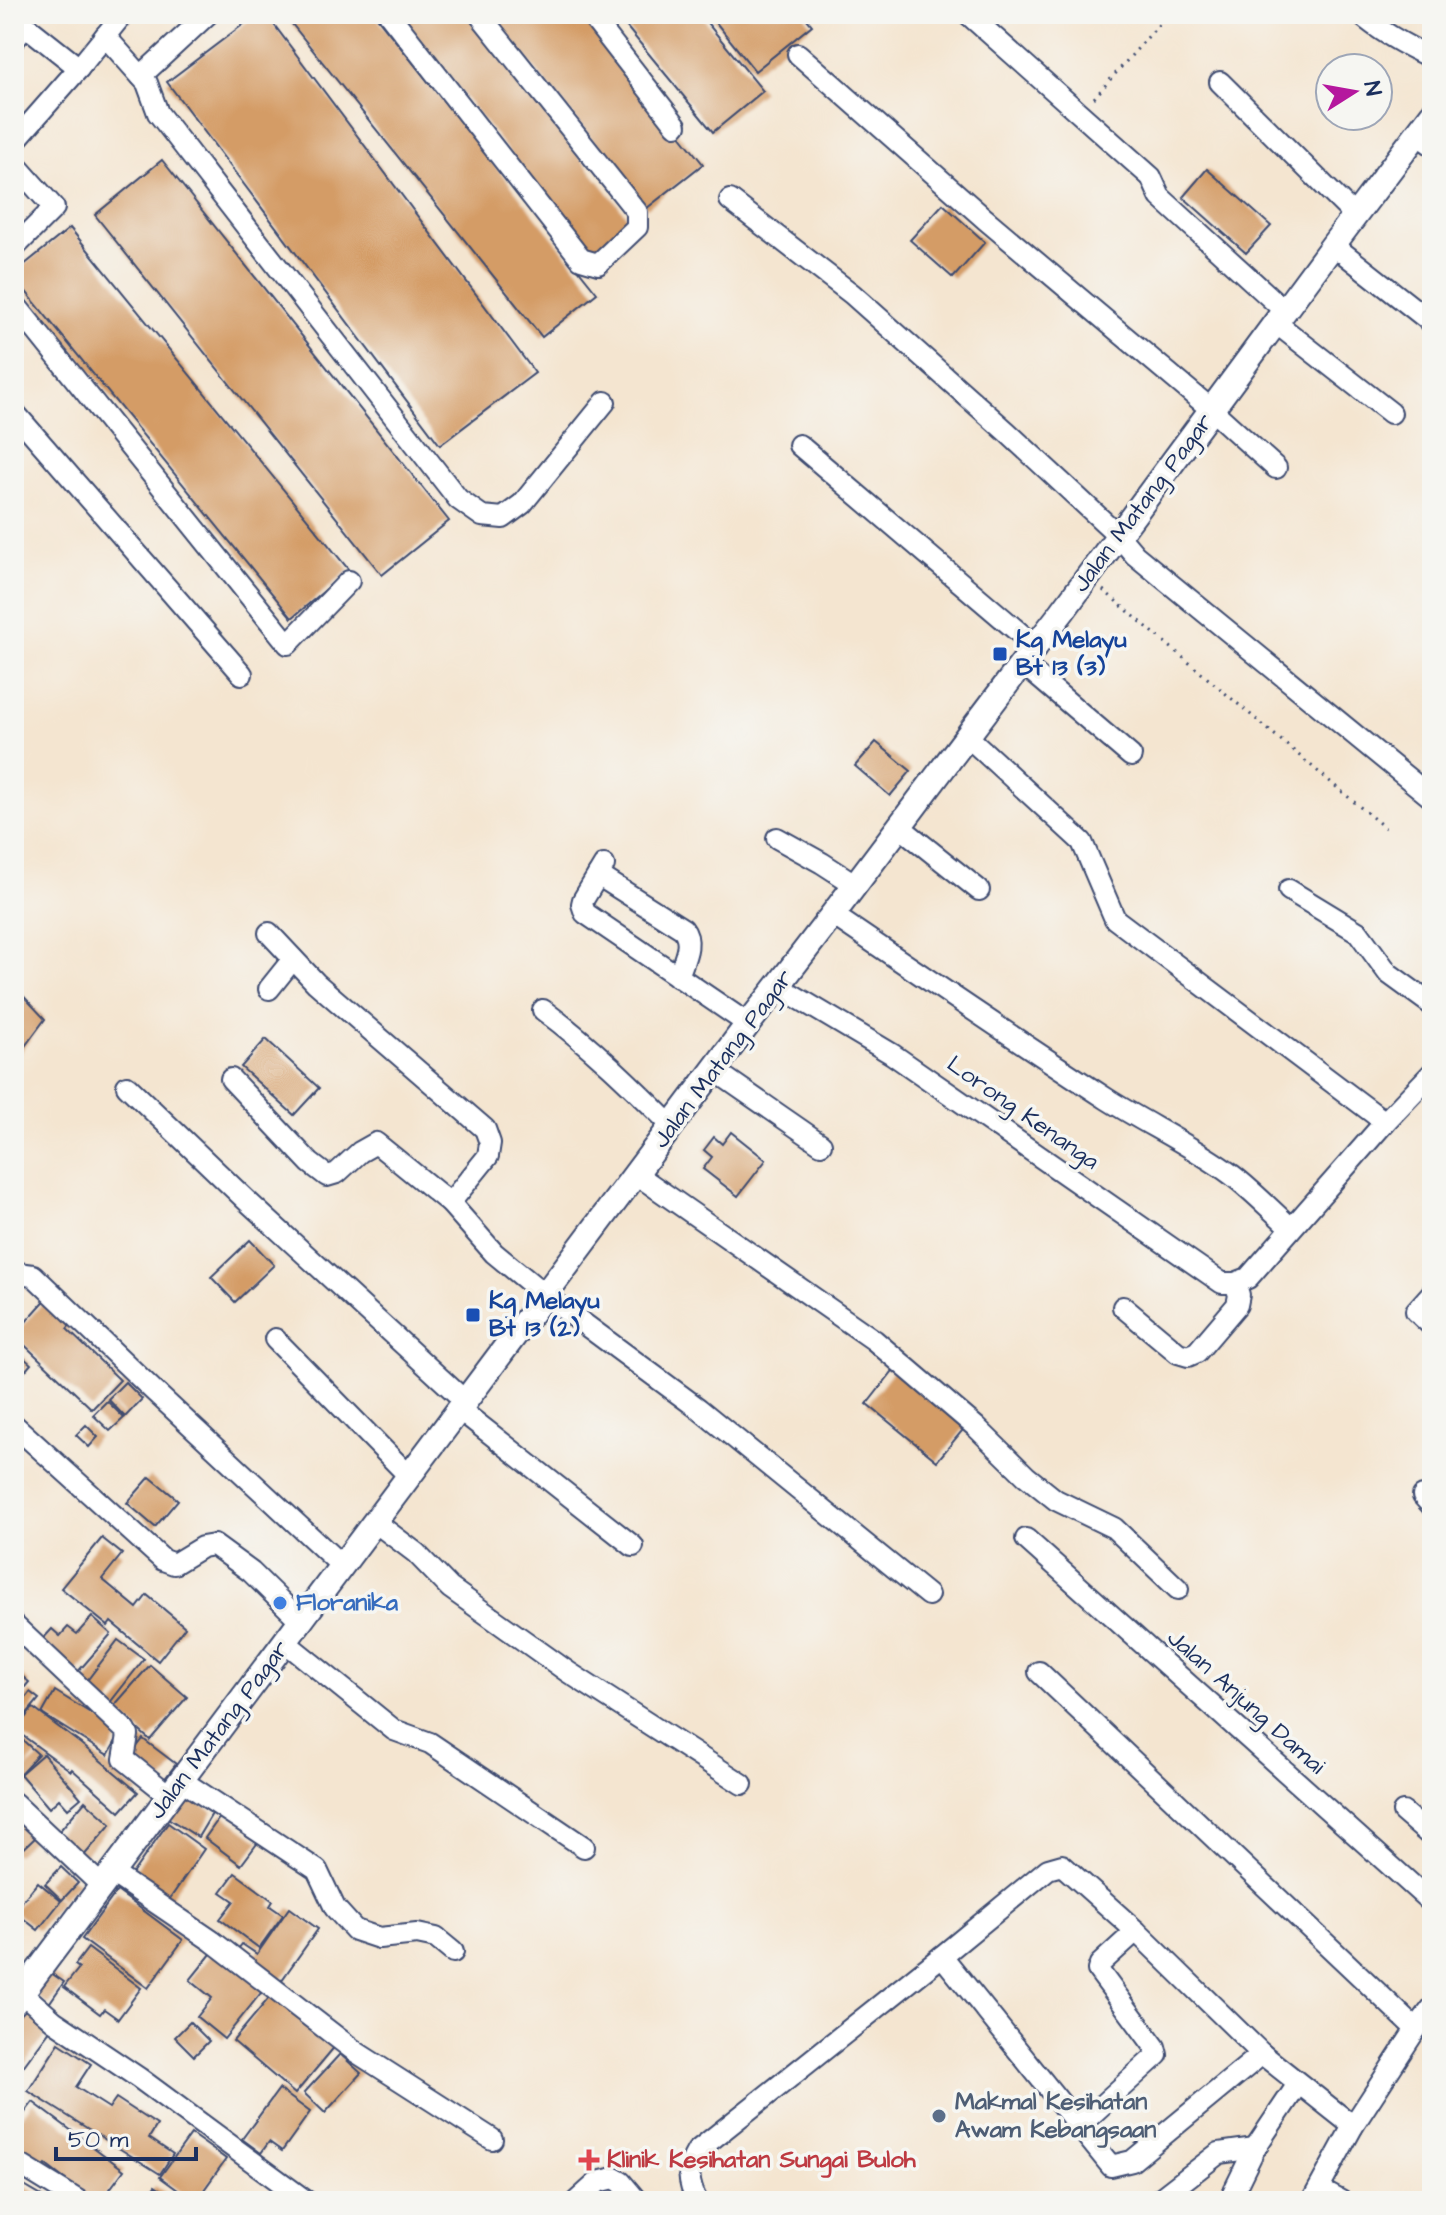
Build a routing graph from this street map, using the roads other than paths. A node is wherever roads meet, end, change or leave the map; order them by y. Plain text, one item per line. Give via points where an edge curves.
1 (123, 14) edge
2 (208, 14) edge
3 (389, 14) edge
4 (479, 14) edge
5 (590, 14) edge
6 (968, 14) edge
7 (1360, 14) edge
8 (18, 27) edge
9 (105, 36) junction
10 (798, 54) dead end
11 (1432, 58) edge
12 (79, 68) junction
13 (141, 76) junction
14 (1220, 82) dead end
15 (1432, 114) edge
16 (676, 125) dead end
17 (1425, 139) edge
18 (14, 142) edge
19 (14, 163) edge
20 (730, 200) dead end
21 (1355, 216) junction
22 (1333, 245) junction
23 (14, 248) edge
24 (14, 303) edge
25 (1281, 317) junction
26 (1432, 323) edge
27 (605, 402) dead end
28 (1212, 410) junction
29 (14, 412) edge
30 (1391, 413) dead end
31 (799, 445) dead end
32 (1276, 468) dead end
33 (1118, 535) junction
34 (349, 581) dead end
35 (1028, 655) junction
36 (242, 674) dead end
37 (967, 736) junction
38 (1131, 756) dead end
39 (1432, 798) edge
40 (900, 827) junction
41 (777, 838) dead end
42 (856, 885) junction
43 (979, 890) dead end
44 (1289, 890) dead end
45 (833, 915) junction
46 (269, 933) dead end
47 (293, 959) junction
48 (678, 977) junction
49 (778, 986) junction
50 (269, 989) dead end
51 (1432, 1005) edge
52 (543, 1010) dead end
53 (748, 1024) junction
54 (714, 1070) junction
55 (231, 1079) dead end
56 (127, 1086) dead end
57 (1428, 1086) edge
58 (1385, 1122) junction
59 (672, 1126) junction
60 (821, 1144) dead end
61 (636, 1174) junction
62 (450, 1203) junction
63 (1291, 1228) junction
64 (14, 1277) edge
65 (1235, 1283) junction
66 (1432, 1293) edge
67 (545, 1295) junction
68 (1123, 1307) dead end
69 (1432, 1326) edge
70 (275, 1339) dead end
71 (462, 1405) junction
72 (14, 1425) edge
73 (409, 1476) junction
74 (375, 1522) junction
75 (1026, 1539) dead end
76 (633, 1546) dead end
77 (342, 1566) junction
78 (1178, 1589) dead end
79 (928, 1595) dead end
80 (301, 1621) junction
81 (14, 1625) edge
82 (285, 1642) junction
83 (1039, 1672) dead end
84 (742, 1784) dead end
85 (176, 1788) junction
86 (14, 1803) edge
87 (1403, 1812) dead end
88 (1432, 1837) edge
89 (584, 1847) dead end
90 (107, 1880) junction
91 (1432, 1903) edge
92 (1136, 1931) junction
93 (453, 1952) dead end
94 (942, 1956) junction
95 (18, 1998) edge
96 (1432, 2008) edge
97 (1416, 2029) junction
98 (1262, 2054) junction
99 (1298, 2084) junction
100 (1079, 2126) junction
101 (1353, 2126) junction
102 (492, 2139) dead end
103 (1255, 2148) junction
104 (14, 2161) edge
105 (1315, 2195) edge
106 (79, 2201) edge
107 (306, 2201) edge
108 (577, 2201) edge
109 (637, 2201) edge
110 (697, 2201) edge
111 (1157, 2201) edge
112 (1229, 2201) edge
113 (1341, 2201) edge

1 - 9 street
2 - 13 street
3 - 4 street via 581,259 598,264 637,227 637,212
5 - 16 street
6 - 25 street via 1151,177 1160,197
7 - 11 street
8 - 12 street
9 - 12 street
9 - 13 street
10 - 28 street
12 - 18 street
13 - 27 street via 167,126 458,499 482,516 503,518 522,504
14 - 21 street
15 - 17 main road, Jalan Matang Pagar
17 - 21 main road, Jalan Matang Pagar
19 - 23 street via 54,208
20 - 33 street via 852,294
21 - 22 main road, Jalan Matang Pagar
22 - 25 main road, Jalan Matang Pagar
22 - 26 street
24 - 34 street via 288,644
25 - 28 main road, Jalan Matang Pagar
25 - 30 street
28 - 32 street
28 - 33 main road, Jalan Matang Pagar
29 - 36 street
31 - 35 street
33 - 35 main road, Jalan Matang Pagar
33 - 39 street via 1135,555
35 - 37 main road, Jalan Matang Pagar
35 - 38 street
37 - 40 main road, Jalan Matang Pagar
37 - 58 street via 1082,842 1115,919
40 - 42 main road, Jalan Matang Pagar
40 - 43 street
41 - 42 street
42 - 45 main road, Jalan Matang Pagar
44 - 51 street via 1358,932 1388,973
45 - 49 main road, Jalan Matang Pagar
45 - 63 street via 1110,1101 1232,1175
46 - 47 street
47 - 50 street
47 - 62 street via 485,1129 488,1156
48 - 48 street via 689,945 687,934 601,870 583,900 585,913
48 - 53 street
49 - 53 main road, Jalan Matang Pagar
49 - 65 street, Lorong Kenanga via 892,1054 1222,1283
52 - 59 street via 615,1068
53 - 54 main road, Jalan Matang Pagar
54 - 59 main road, Jalan Matang Pagar
54 - 60 street
55 - 62 street via 327,1176 376,1143
56 - 71 street
57 - 58 street
58 - 63 street
59 - 61 main road, Jalan Matang Pagar
61 - 67 main road, Jalan Matang Pagar
61 - 78 street via 874,1340 1026,1476 1056,1500 1114,1528
62 - 67 street via 494,1253
63 - 65 street via 1248,1278
64 - 77 street via 33,1275
65 - 68 street via 1237,1305 1188,1356
66 - 69 street via 1416,1311
67 - 71 main road, Jalan Matang Pagar
67 - 79 street via 711,1418
70 - 73 street
71 - 73 main road, Jalan Matang Pagar
71 - 76 street
72 - 80 street via 163,1560 174,1564 214,1545 251,1572
73 - 74 main road, Jalan Matang Pagar
74 - 77 main road, Jalan Matang Pagar
74 - 84 street via 450,1588
75 - 91 street, Jalan Anjung Damai
77 - 80 main road, Jalan Matang Pagar
80 - 82 main road, Jalan Matang Pagar
81 - 85 street via 126,1731 124,1759
82 - 85 main road, Jalan Matang Pagar
82 - 89 street via 394,1730 430,1743
83 - 97 street
85 - 90 main road, Jalan Matang Pagar
85 - 93 street via 317,1870 335,1908 355,1930 379,1938 436,1938
86 - 90 street
87 - 88 street
90 - 95 main road, Jalan Matang Pagar
90 - 102 street via 212,1941 356,2052
92 - 94 street via 1062,1865 1048,1869
92 - 98 street
92 - 100 street via 1098,1970 1157,2055
94 - 100 street
94 - 110 street via 697,2151 689,2182
95 - 107 street via 139,2078
96 - 97 street
97 - 101 street
98 - 99 street
98 - 100 street via 1132,2161 1111,2166
99 - 101 street
99 - 103 street
101 - 105 street
103 - 111 street via 1219,2153
103 - 112 street
104 - 106 street
105 - 113 street
108 - 109 street via 598,2182 614,2178

